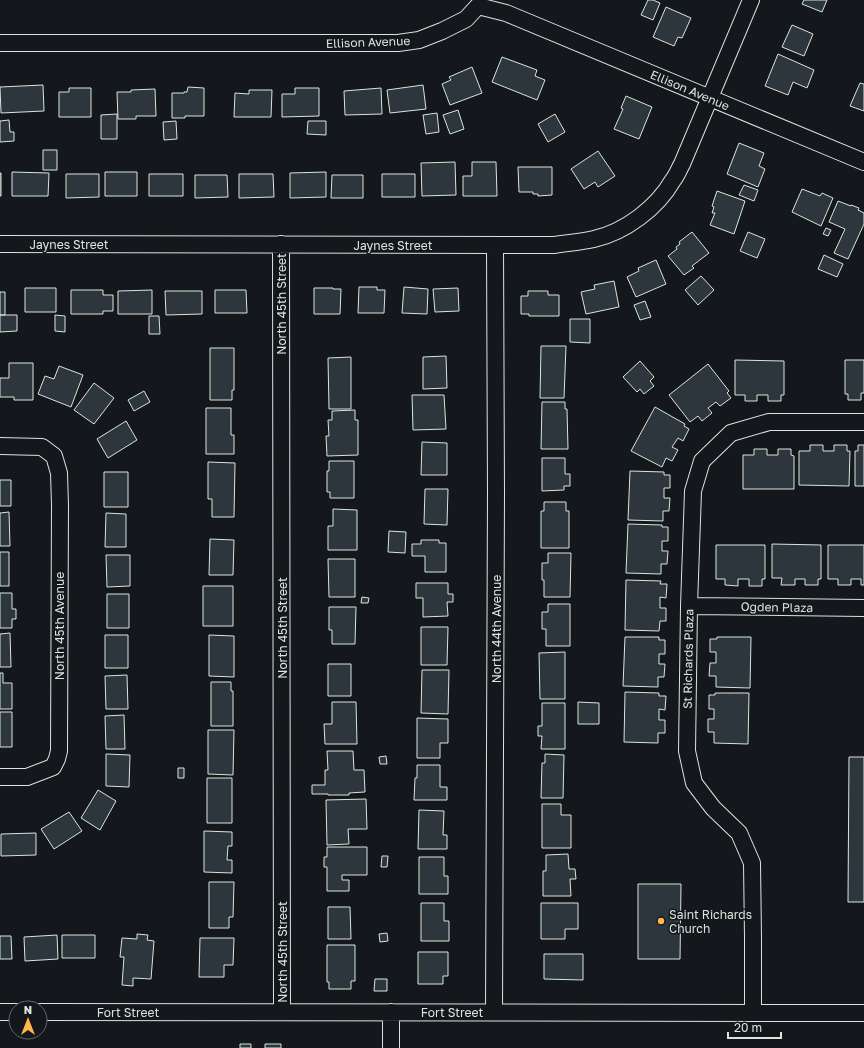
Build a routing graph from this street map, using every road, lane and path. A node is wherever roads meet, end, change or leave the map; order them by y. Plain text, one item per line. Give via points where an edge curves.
1 (751, 0) edge
2 (481, 3) edge
3 (0, 43) edge
4 (710, 98) junction
5 (864, 162) edge
6 (0, 244) edge
7 (281, 244) junction
8 (495, 245) junction
9 (864, 422) edge
10 (0, 446) edge
11 (689, 606) junction
12 (864, 608) edge
13 (0, 777) edge
14 (48, 1012) edge
15 (282, 1012) junction
16 (391, 1012) junction
17 (494, 1012) junction
18 (752, 1013) junction
19 (864, 1013) edge
20 (391, 1048) edge

1 - 4 street, Jaynes Street
2 - 3 street, Ellison Avenue via 466,18 442,31 420,40 398,43
2 - 4 street, Ellison Avenue
4 - 5 street, Ellison Avenue
4 - 8 street, Jaynes Street via 673,181 644,214 623,228 595,239 554,245
6 - 7 street, Jaynes Street
7 - 8 street, Jaynes Street
7 - 15 street, North 45th Street
8 - 17 street, North 44th Avenue
9 - 11 street, St Richards Plaza via 769,422 731,433 702,461 693,491
10 - 13 street, North 45th Avenue via 42,447 54,456 59,473 60,505 59,751 53,767 27,777
11 - 12 street, Ogden Plaza
11 - 18 street, St Richards Plaza via 687,751 694,783 713,808 739,833 752,863
14 - 15 street, Fort Street
15 - 16 street, Fort Street
16 - 17 street, Fort Street
16 - 20 street
17 - 18 street, Fort Street
18 - 19 street, Fort Street

